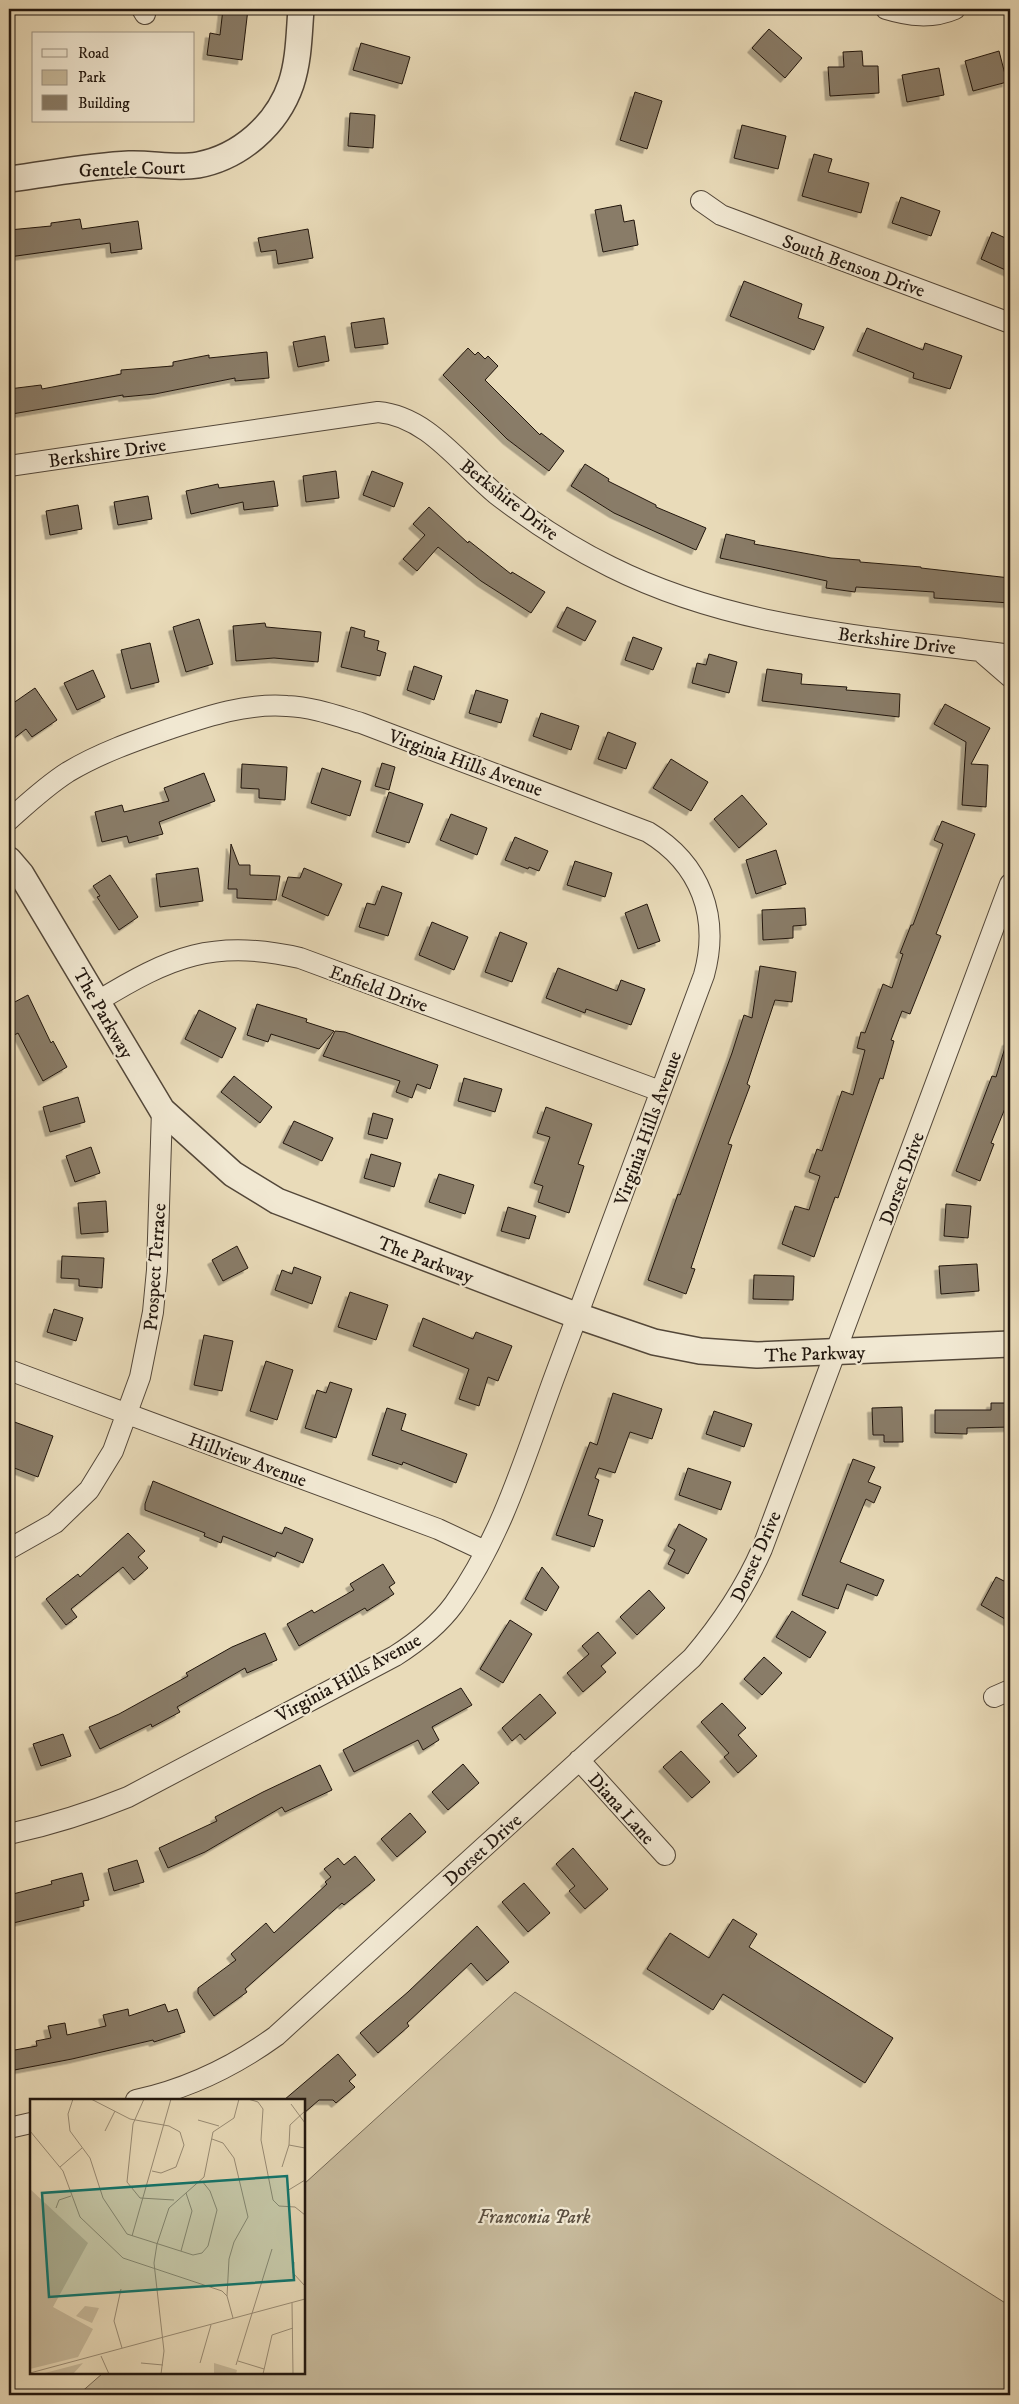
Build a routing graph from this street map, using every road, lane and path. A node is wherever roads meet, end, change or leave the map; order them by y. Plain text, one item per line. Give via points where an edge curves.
1 (301, 9) edge
2 (886, 9) edge
3 (955, 9) edge
4 (9, 179) edge
5 (701, 201) dead end
6 (1010, 323) edge
7 (9, 466) edge
8 (979, 650) junction
9 (1010, 655) edge
10 (1010, 678) edge
11 (9, 820) edge
12 (9, 860) edge
13 (1010, 884) edge
14 (98, 1001) junction
15 (660, 1091) junction
16 (162, 1110) junction
17 (578, 1316) junction
18 (1010, 1344) edge
19 (836, 1352) junction
20 (9, 1370) edge
21 (126, 1414) junction
22 (9, 1549) edge
23 (485, 1551) junction
24 (579, 1760) junction
25 (9, 1834) edge
26 (665, 1855) dead end
27 (140, 2099) edge
28 (30, 2123) edge
29 (9, 2128) edge

1 - 4 street, Gentele Court via 291,84 271,121 250,141 226,156 199,165 101,166
2 - 3 street via 927,16
5 - 6 street, South Benson Drive via 721,215
7 - 8 street, Berkshire Drive via 378,412 392,413 409,419 495,493 557,537 610,567 663,590 771,622
8 - 9 street, Berkshire Drive
8 - 10 street
11 - 15 street, Virginia Hills Avenue via 66,774 125,744 231,710 286,705 323,711 361,723 628,823 659,838 684,862 706,904 710,926 710,948 704,976
12 - 14 street, The Parkway via 21,874
13 - 19 street, Dorset Drive
14 - 15 street, Enfield Drive via 143,974 185,958 229,950 272,952 300,958
14 - 16 street, The Parkway
15 - 17 street, Virginia Hills Avenue
16 - 17 street, The Parkway via 233,1174 277,1200
16 - 21 street, Prospect Terrace via 153,1312 140,1377
17 - 19 street, The Parkway via 654,1342 700,1351 757,1355
17 - 23 street, Virginia Hills Avenue via 505,1509
18 - 19 street, The Parkway
19 - 24 street, Dorset Drive via 762,1550 735,1603 692,1658
20 - 21 street, Hillview Avenue
21 - 22 street, Prospect Terrace via 114,1451 90,1490 56,1523
21 - 23 street, Hillview Avenue via 438,1530
23 - 25 street, Virginia Hills Avenue via 454,1604 424,1636 394,1656 128,1797 85,1814
24 - 26 street, Diana Lane
24 - 27 street, Dorset Drive via 276,2036 216,2074
28 - 29 street

